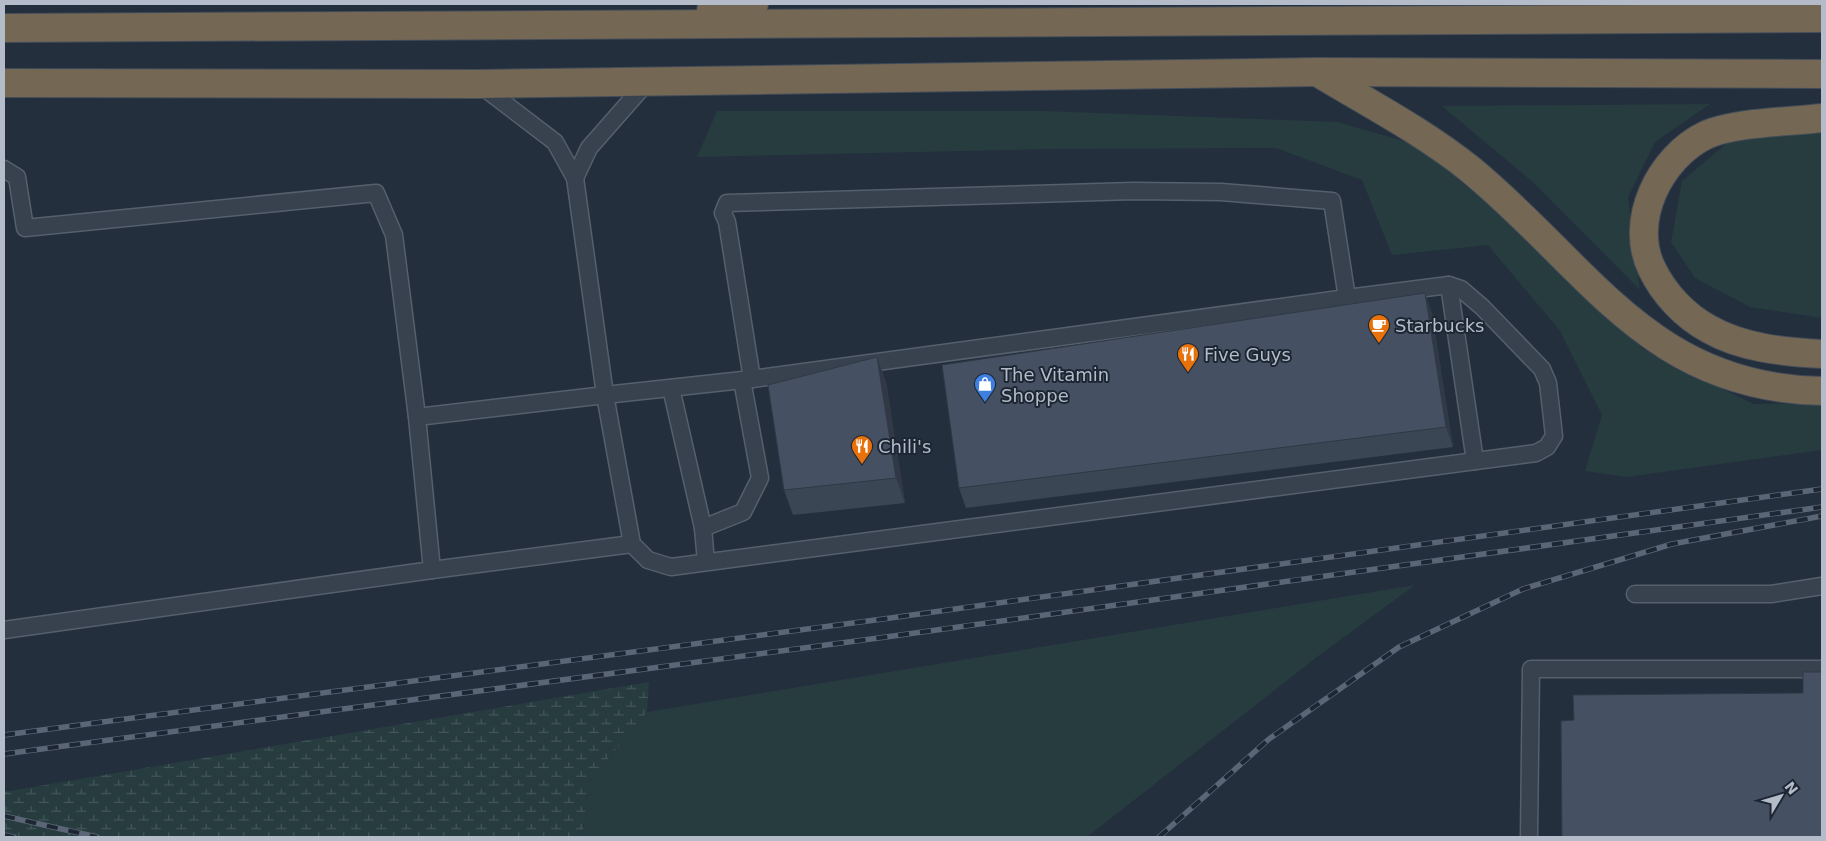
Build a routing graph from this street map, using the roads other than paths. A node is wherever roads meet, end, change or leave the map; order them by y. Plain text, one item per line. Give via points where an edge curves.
1 (754, 4) edge
2 (1627, 4) edge
3 (1730, 11) edge
4 (1822, 18) edge
5 (1654, 19) junction
6 (604, 24) junction
7 (4, 28) edge
8 (1317, 72) junction
9 (1822, 74) edge
10 (647, 82) junction
11 (4, 83) edge
12 (479, 84) junction
13 (1822, 118) edge
14 (4, 169) edge
15 (575, 178) junction
16 (1449, 285) junction
17 (1346, 298) junction
18 (1822, 354) edge
19 (747, 380) junction
20 (671, 388) junction
21 (1822, 391) edge
22 (605, 395) junction
23 (417, 417) junction
24 (1475, 460) junction
25 (703, 528) junction
26 (632, 544) junction
27 (706, 562) junction
28 (432, 570) junction
29 (1822, 586) edge
30 (1635, 594) dead end
31 (4, 630) edge
32 (1822, 669) edge
33 (1529, 837) edge

1 - 6 highway
2 - 5 highway
3 - 4 highway
3 - 5 highway
5 - 6 highway
6 - 7 highway
8 - 9 highway
8 - 10 highway
8 - 21 highway via 1469,168 1512,205 1626,318 1673,351 1733,377 1767,386
10 - 12 highway
10 - 15 lane via 589,148
11 - 12 highway
12 - 15 lane via 555,142
13 - 18 highway via 1724,129 1690,144 1664,170 1648,206 1645,227 1651,268 1676,304 1693,319 1740,342 1792,353
14 - 23 lane via 17,177 24,228 376,193 394,235
15 - 22 lane
16 - 17 lane
16 - 24 lane
16 - 24 lane via 1461,289 1482,307 1542,370 1548,383 1554,436 1547,447 1536,452
17 - 19 lane
17 - 19 lane via 1332,202 1221,192 1133,191 727,202 723,213 727,222
19 - 20 lane
19 - 25 lane via 760,478 743,512
20 - 22 lane
20 - 25 lane
22 - 23 lane
22 - 26 lane
23 - 28 lane
24 - 27 lane
25 - 27 lane
26 - 27 lane via 648,560 671,567
26 - 28 lane
28 - 31 lane
29 - 30 lane via 1771,594
32 - 33 lane via 1530,669

